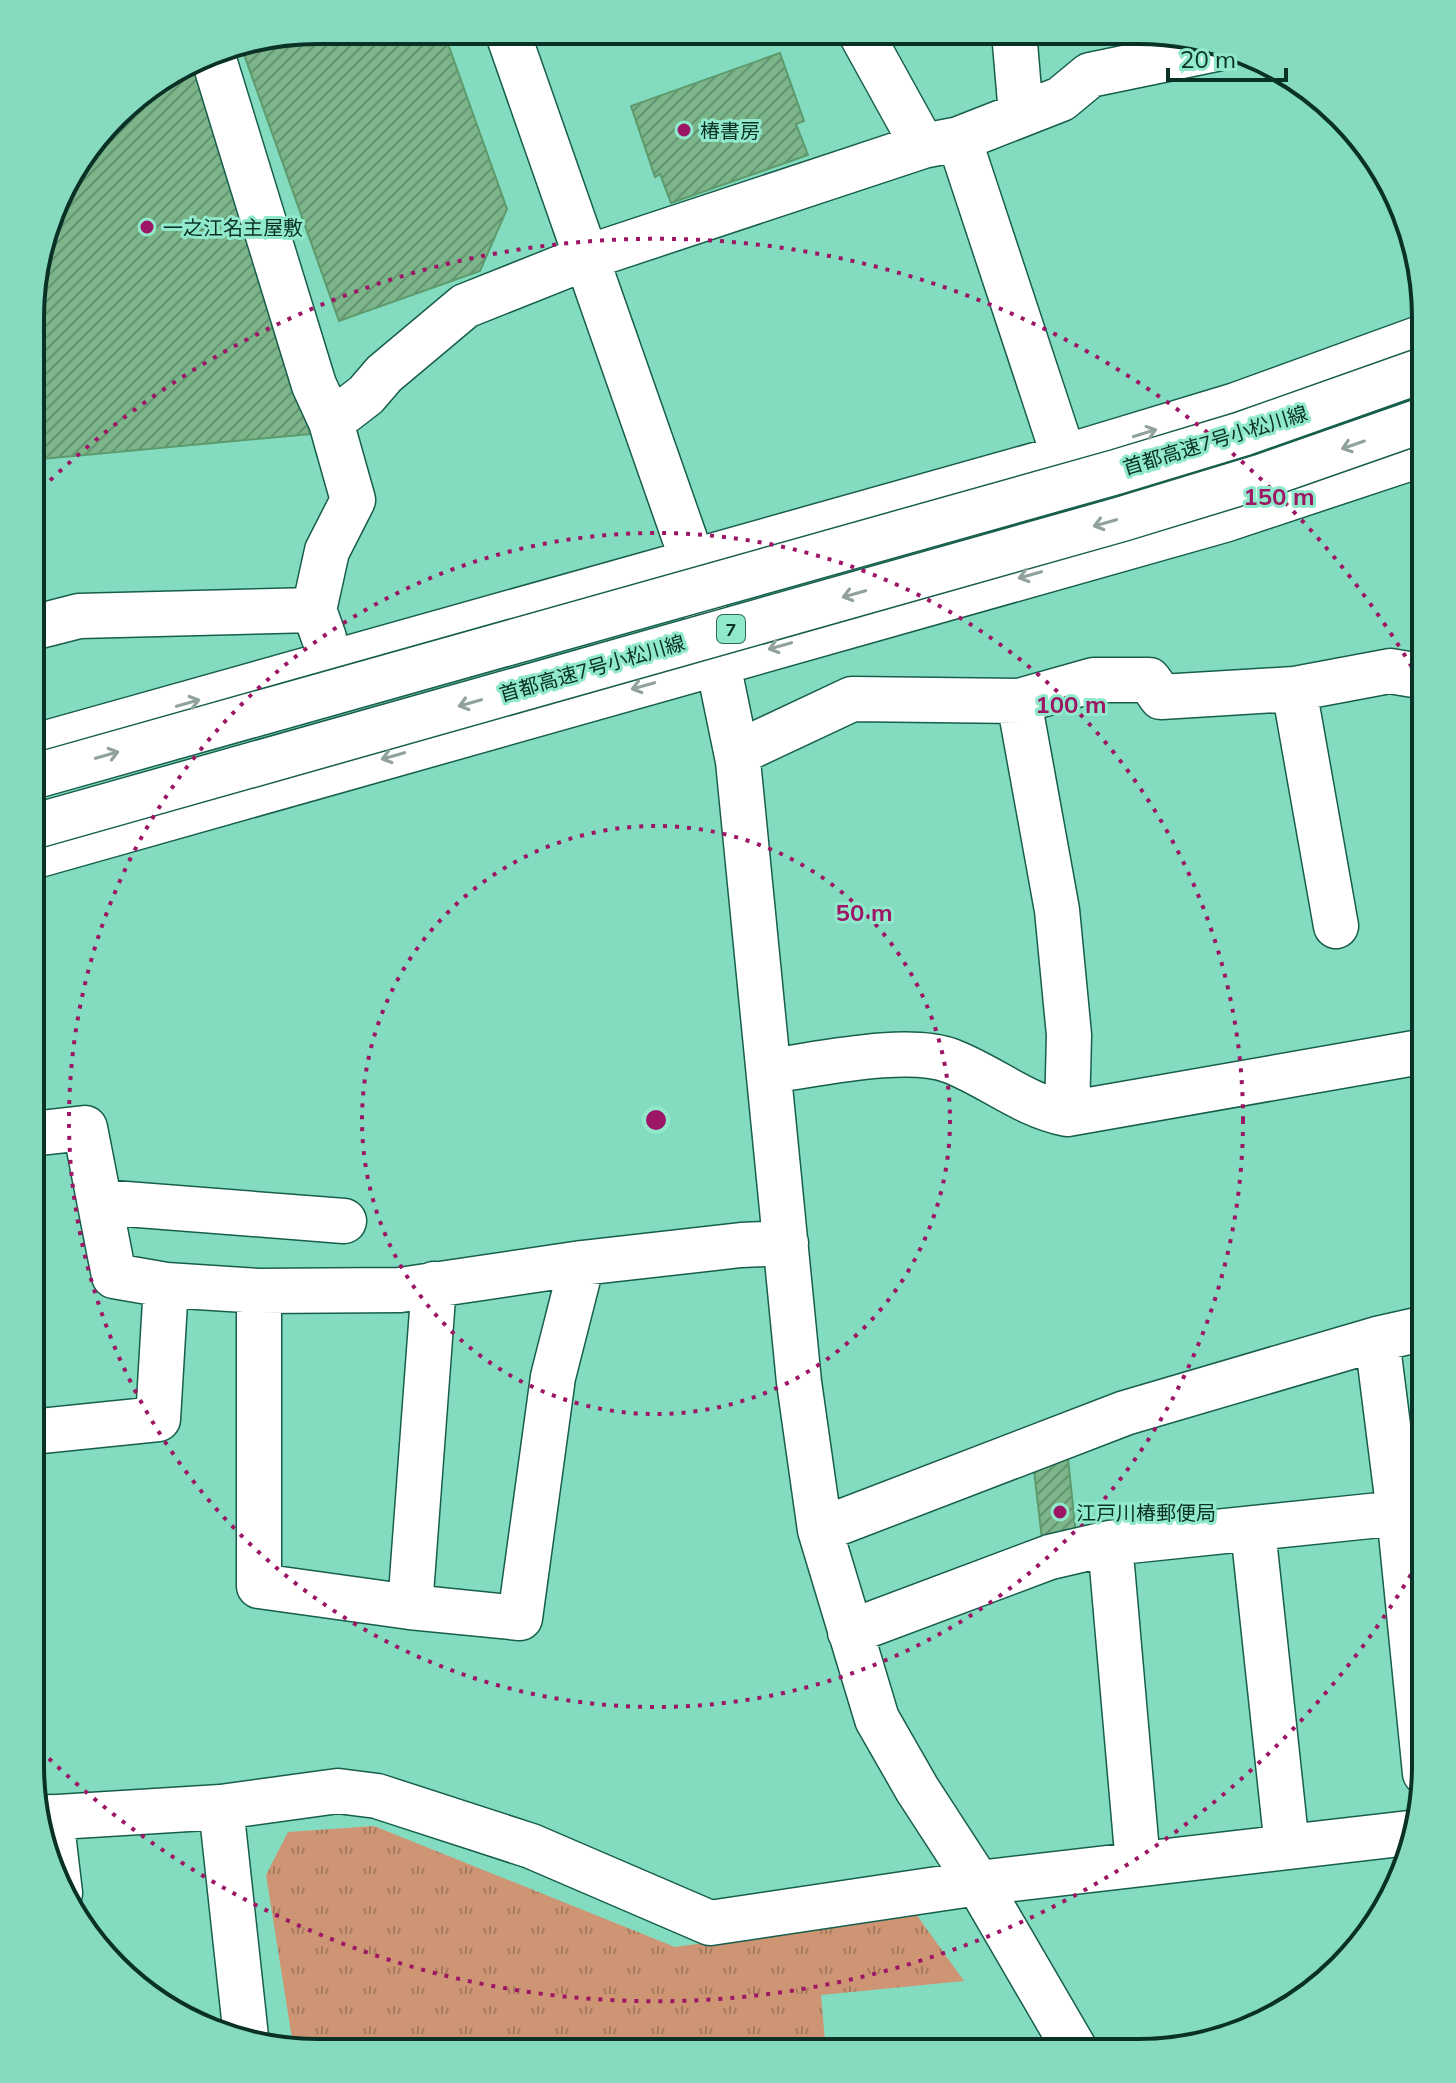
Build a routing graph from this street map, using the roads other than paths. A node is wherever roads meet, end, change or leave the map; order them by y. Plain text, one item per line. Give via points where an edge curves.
1 (869, 44) edge
2 (1015, 44) edge
3 (512, 45) edge
4 (1203, 52) edge
5 (216, 65) edge
6 (1021, 114) junction
7 (941, 142) junction
8 (588, 257) junction
9 (1412, 341) edge
10 (1412, 374) edge
11 (366, 395) junction
12 (331, 422) junction
13 (1412, 424) edge
14 (1064, 457) junction
15 (1412, 458) edge
16 (353, 500) junction
17 (693, 562) junction
18 (314, 610) junction
19 (44, 625) edge
20 (334, 663) junction
21 (718, 664) junction
22 (1412, 675) edge
23 (1294, 689) junction
24 (1019, 701) junction
25 (44, 744) edge
26 (737, 753) junction
27 (44, 774) edge
28 (44, 824) edge
29 (44, 854) edge
30 (1336, 926) dead end
31 (1411, 1054) edge
32 (769, 1071) junction
33 (1067, 1114) junction
34 (44, 1133) edge
35 (100, 1202) junction
36 (344, 1221) dead end
37 (786, 1243) junction
38 (582, 1263) junction
39 (434, 1284) junction
40 (166, 1285) junction
41 (259, 1291) junction
42 (1411, 1331) edge
43 (1377, 1339) junction
44 (44, 1431) edge
45 (1399, 1513) junction
46 (820, 1530) junction
47 (1253, 1530) junction
48 (1110, 1543) junction
49 (410, 1607) junction
50 (850, 1632) junction
51 (1411, 1634) edge
52 (221, 1807) junction
53 (49, 1817) edge
54 (1403, 1834) edge
55 (1287, 1847) junction
56 (1138, 1864) junction
57 (978, 1883) junction
58 (245, 2028) edge
59 (1069, 2039) edge

1 - 7 main road
2 - 6 main road
3 - 8 main road
4 - 6 main road via 1090,75 1061,99
5 - 12 main road via 314,385
6 - 7 main road
7 - 8 main road
7 - 14 main road
8 - 11 main road via 465,306
8 - 17 main road
14 -> 9 main road via 1236,405
27 -> 10 main road, 首都高速7号小松川線, bridge via 1116,472
11 - 12 main road
11 - 16 main road via 364,473
12 - 16 main road
13 -> 28 main road, 首都高速7号小松川線 / 7, bridge via 1122,519
14 - 17 main road
15 -> 21 main road via 1224,520
16 - 18 main road via 327,551
17 - 20 main road
17 - 21 main road
18 - 19 main road via 79,616
18 - 20 main road
25 -> 20 main road
21 - 26 main road
21 -> 29 main road
22 - 23 main road via 1390,671
23 - 24 main road via 1161,697 1149,680 1094,680
23 - 30 main road
24 - 26 main road via 852,699
24 - 33 main road via 1057,910 1069,1035
26 - 32 main road
31 - 33 main road
32 - 33 main road via 903,1054 949,1060 1041,1108
32 - 37 main road
34 - 35 main road via 85,1128
35 - 36 main road
35 - 40 main road via 114,1276
37 - 38 main road
37 - 46 main road
38 - 39 main road
38 - 49 main road via 553,1377 520,1618
39 - 41 main road via 400,1290
39 - 49 main road
40 - 41 main road
40 - 44 main road via 158,1419
41 - 49 main road via 259,1586
42 - 43 main road
43 - 45 main road
43 - 46 main road via 1125,1413
45 - 47 main road
45 - 51 main road
46 - 50 main road
47 - 48 main road
47 - 55 main road
48 - 50 main road via 1050,1557
48 - 56 main road
50 - 57 main road via 877,1719
52 - 53 main road
52 - 57 main road via 338,1791 377,1796 531,1846 710,1923
52 - 58 main road
54 - 55 main road
55 - 56 main road
56 - 57 main road
57 - 59 main road

